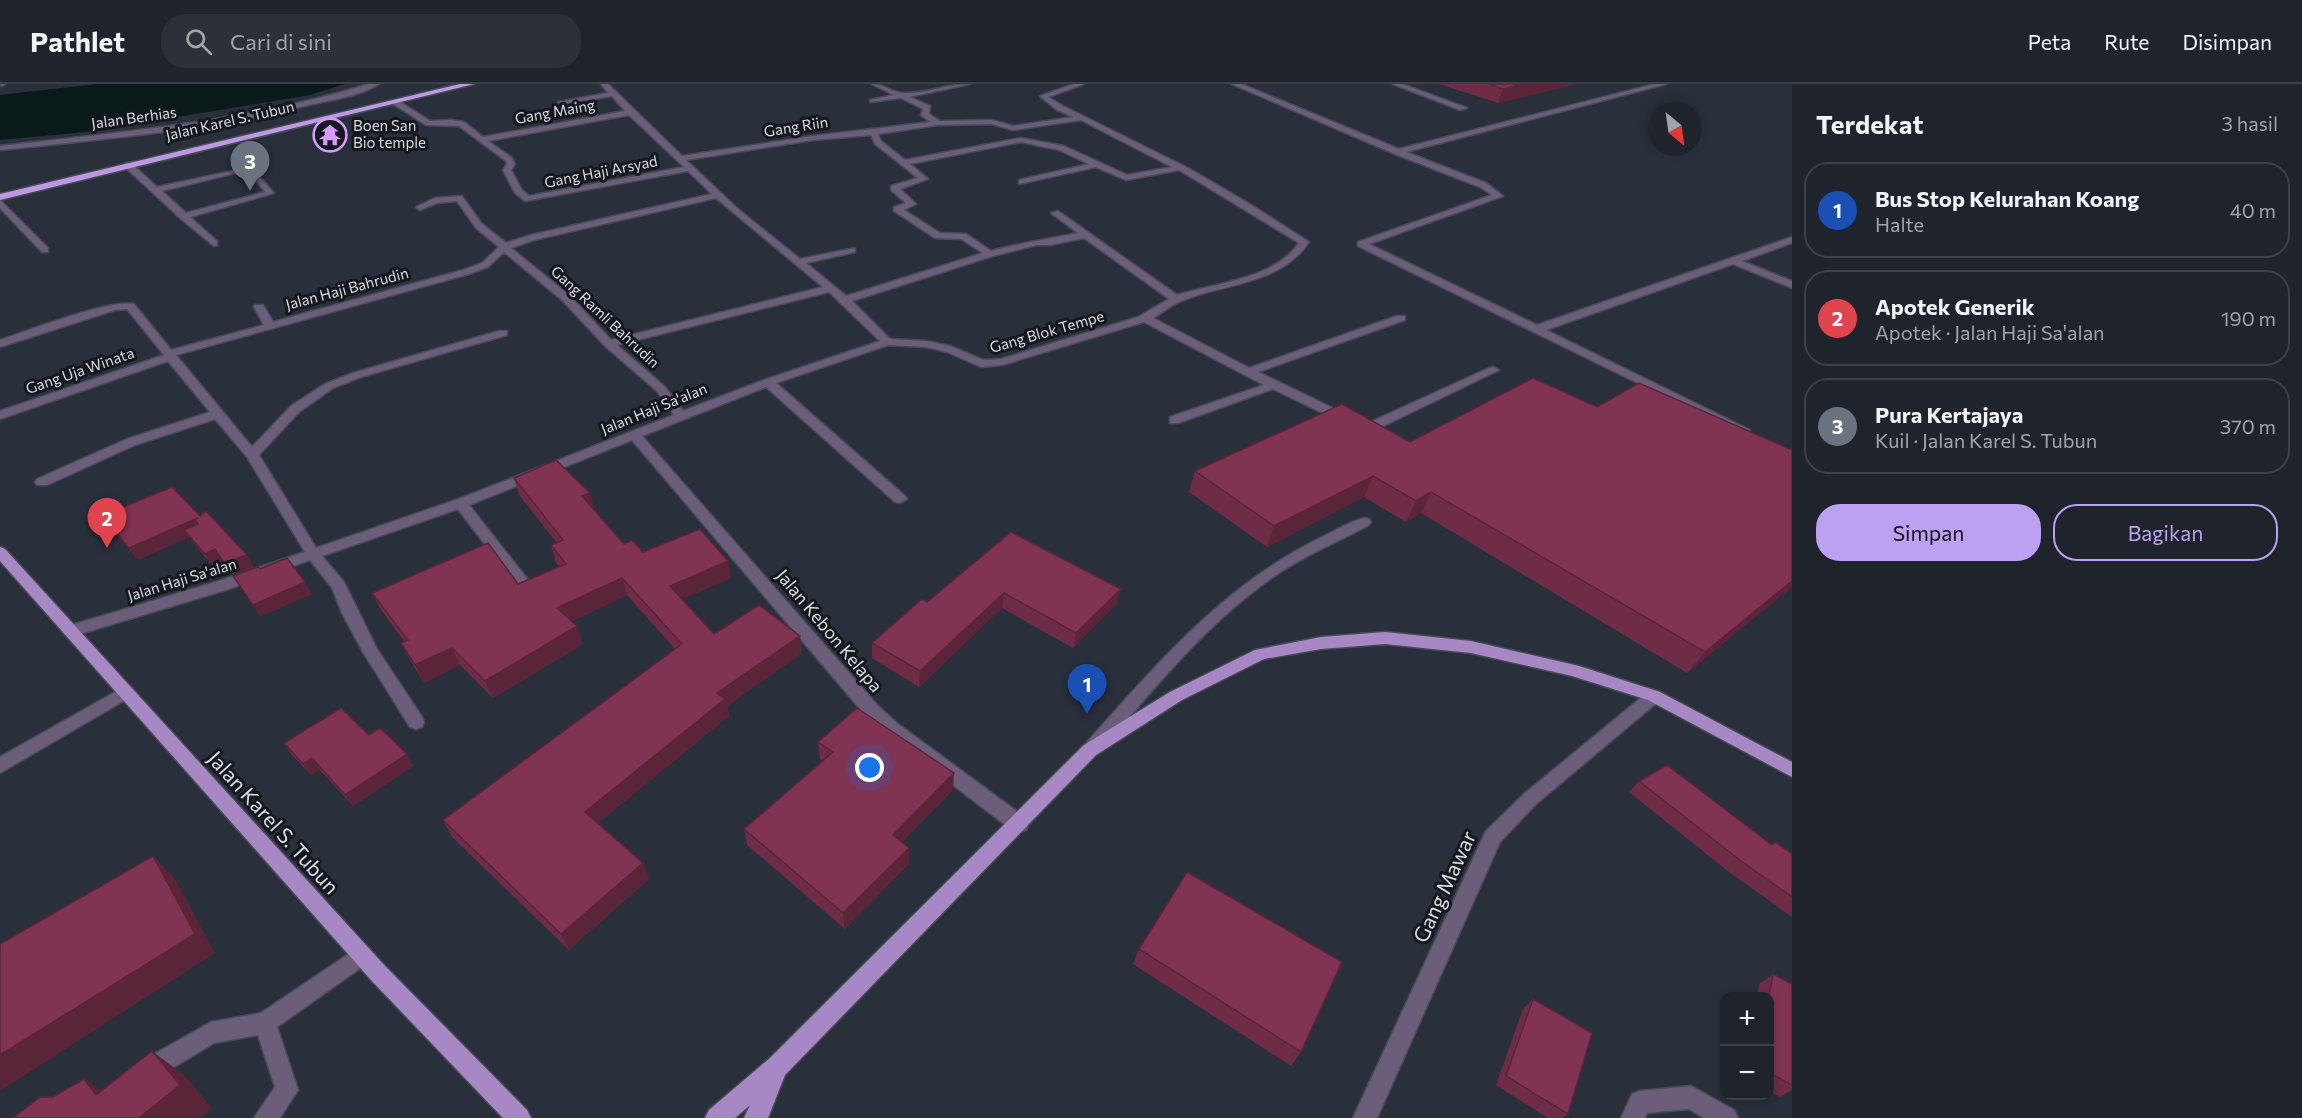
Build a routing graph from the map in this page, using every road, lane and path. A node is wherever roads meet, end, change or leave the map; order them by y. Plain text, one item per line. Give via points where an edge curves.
1 (376, 84) edge
2 (470, 84) edge
3 (604, 84) edge
4 (877, 84) edge
5 (967, 84) edge
6 (1081, 84) edge
7 (1235, 84) edge
8 (1396, 84) edge
9 (1663, 84) edge
10 (1044, 85) edge
11 (1059, 90) junction
12 (614, 94) junction
13 (902, 94) junction
14 (872, 101) dead end
15 (394, 102) junction
16 (562, 102) dead end
17 (1463, 108) dead end
18 (631, 112) junction
19 (1082, 118) junction
20 (938, 123) junction
21 (874, 132) junction
22 (484, 139) junction
23 (0, 148) edge
24 (1398, 152) junction
25 (680, 159) junction
26 (902, 163) junction
27 (1099, 164) junction
28 (128, 165) junction
29 (691, 168) junction
30 (1179, 168) junction
31 (1022, 182) dead end
32 (155, 190) junction
33 (718, 195) junction
34 (0, 197) edge
35 (0, 203) edge
36 (420, 207) dead end
37 (1055, 213) dead end
38 (183, 216) junction
39 (1083, 235) junction
40 (1792, 240) edge
41 (214, 243) dead end
42 (504, 247) junction
43 (45, 250) dead end
44 (852, 250) dead end
45 (990, 254) junction
46 (1733, 260) junction
47 (798, 262) junction
48 (1792, 285) edge
49 (831, 288) junction
50 (1176, 299) junction
51 (844, 300) junction
52 (259, 307) dead end
53 (1145, 318) junction
54 (1401, 318) dead end
55 (270, 326) junction
56 (1537, 329) junction
57 (503, 333) dead end
58 (887, 342) junction
59 (0, 344) edge
60 (609, 344) junction
61 (170, 355) junction
62 (1493, 370) dead end
63 (1248, 372) junction
64 (768, 382) junction
65 (1274, 385) junction
66 (217, 414) junction
67 (0, 415) edge
68 (680, 416) junction
69 (1174, 420) dead end
70 (635, 435) junction
71 (1760, 438) edge
72 (252, 454) junction
73 (42, 482) dead end
74 (900, 499) dead end
75 (461, 503) junction
76 (1364, 522) dead end
77 (0, 552) edge
78 (313, 554) junction
79 (526, 589) edge
80 (70, 631) junction
81 (126, 692) junction
82 (1654, 696) junction
83 (416, 722) dead end
84 (1090, 750) junction
85 (0, 766) edge
86 (1792, 770) edge
87 (1019, 824) junction
88 (362, 955) junction
89 (265, 1023) junction
90 (778, 1066) junction
91 (133, 1079) edge
92 (266, 1118) edge
93 (519, 1118) edge
94 (717, 1118) edge
95 (756, 1118) edge
96 (1365, 1118) edge
97 (1633, 1118) edge
98 (1726, 1118) edge

1 - 23 street, Jalan Berhias via 206,122
2 - 15 highway, Jalan Karel S. Tubun
3 - 12 street
4 - 13 street
5 - 13 street
6 - 11 street
7 - 24 street
8 - 17 street
9 - 24 street
10 - 11 street
11 - 19 street via 1043,96
12 - 16 street
12 - 18 street
13 - 14 street
13 - 20 street via 927,108 925,115
15 - 22 street via 429,123 454,122
15 - 28 highway, Jalan Karel S. Tubun
18 - 22 street, Gang Maing
18 - 25 street
19 - 20 street, Gang Riin via 1013,128 992,122
19 - 30 street
20 - 21 street, Gang Riin
21 - 25 street, Gang Riin
21 - 26 street via 878,142
22 - 29 street, Gang Haji Arsyad via 509,160 507,169 517,190 528,199
24 - 56 street via 1499,196 1361,244
25 - 29 street
26 - 27 street via 1021,140 1061,148
26 - 45 street via 924,179 894,188 912,204 897,209 938,236 963,236
27 - 30 street via 1131,178
27 - 31 street
28 - 32 street
28 - 34 highway, Jalan Karel S. Tubun
29 - 33 street
30 - 50 street, Gang Blok Tempe via 1304,242 1294,256 1272,269
32 - 38 street
32 - 38 street via 244,169 251,170 270,193
33 - 42 street, Jalan Haji Bahrudin
33 - 47 street
35 - 43 street
36 - 42 street, Gang Ramli Bahrudin via 459,198 471,218
37 - 39 street
38 - 41 street
39 - 45 street
39 - 50 street
40 - 46 street
42 - 55 street, Jalan Haji Bahrudin via 485,265 466,272
42 - 60 street, Gang Ramli Bahrudin via 566,298
44 - 47 street
45 - 51 street
46 - 48 street
46 - 56 street
47 - 49 street
49 - 51 street
49 - 60 street
50 - 53 street, Gang Blok Tempe
51 - 58 street
52 - 55 street
53 - 58 street, Gang Blok Tempe via 990,364 940,347
53 - 63 street
54 - 63 street
55 - 61 street, Jalan Haji Bahrudin
56 - 71 street
57 - 72 street via 329,386 296,409
58 - 64 street, Jalan Haji Sa'alan
59 - 61 street via 123,305 132,308
60 - 68 street, Gang Ramli Bahrudin via 661,389
61 - 66 street
61 - 67 street, Gang Uja Winata
62 - 65 street via 1369,428 1337,417
63 - 65 street
64 - 68 street, Jalan Haji Sa'alan
64 - 74 street
65 - 69 street
66 - 72 street
66 - 73 street via 131,442
68 - 70 street, Jalan Haji Sa'alan
70 - 75 street, Jalan Haji Sa'alan
70 - 87 street, Jalan Kebon Kelapa via 872,711
72 - 78 street
75 - 78 street, Jalan Haji Sa'alan
75 - 79 street
76 - 84 street via 1270,572 1218,614
77 - 80 main road, Jalan Karel S. Tubun
78 - 80 street, Jalan Haji Sa'alan
78 - 83 street via 339,586 371,652
80 - 81 main road, Jalan Karel S. Tubun
81 - 85 street
81 - 88 main road, Jalan Karel S. Tubun
82 - 84 main road via 1574,670 1471,647 1386,638 1321,643 1261,654 1176,696
82 - 86 main road
82 - 96 street, Gang Mawar via 1530,799 1493,837
84 - 87 main road
87 - 90 main road
88 - 89 street
88 - 93 main road, Jalan Karel S. Tubun
89 - 91 street via 211,1033
89 - 92 street via 286,1090
90 - 94 main road
90 - 95 main road
97 - 98 street via 1640,1102 1691,1096

